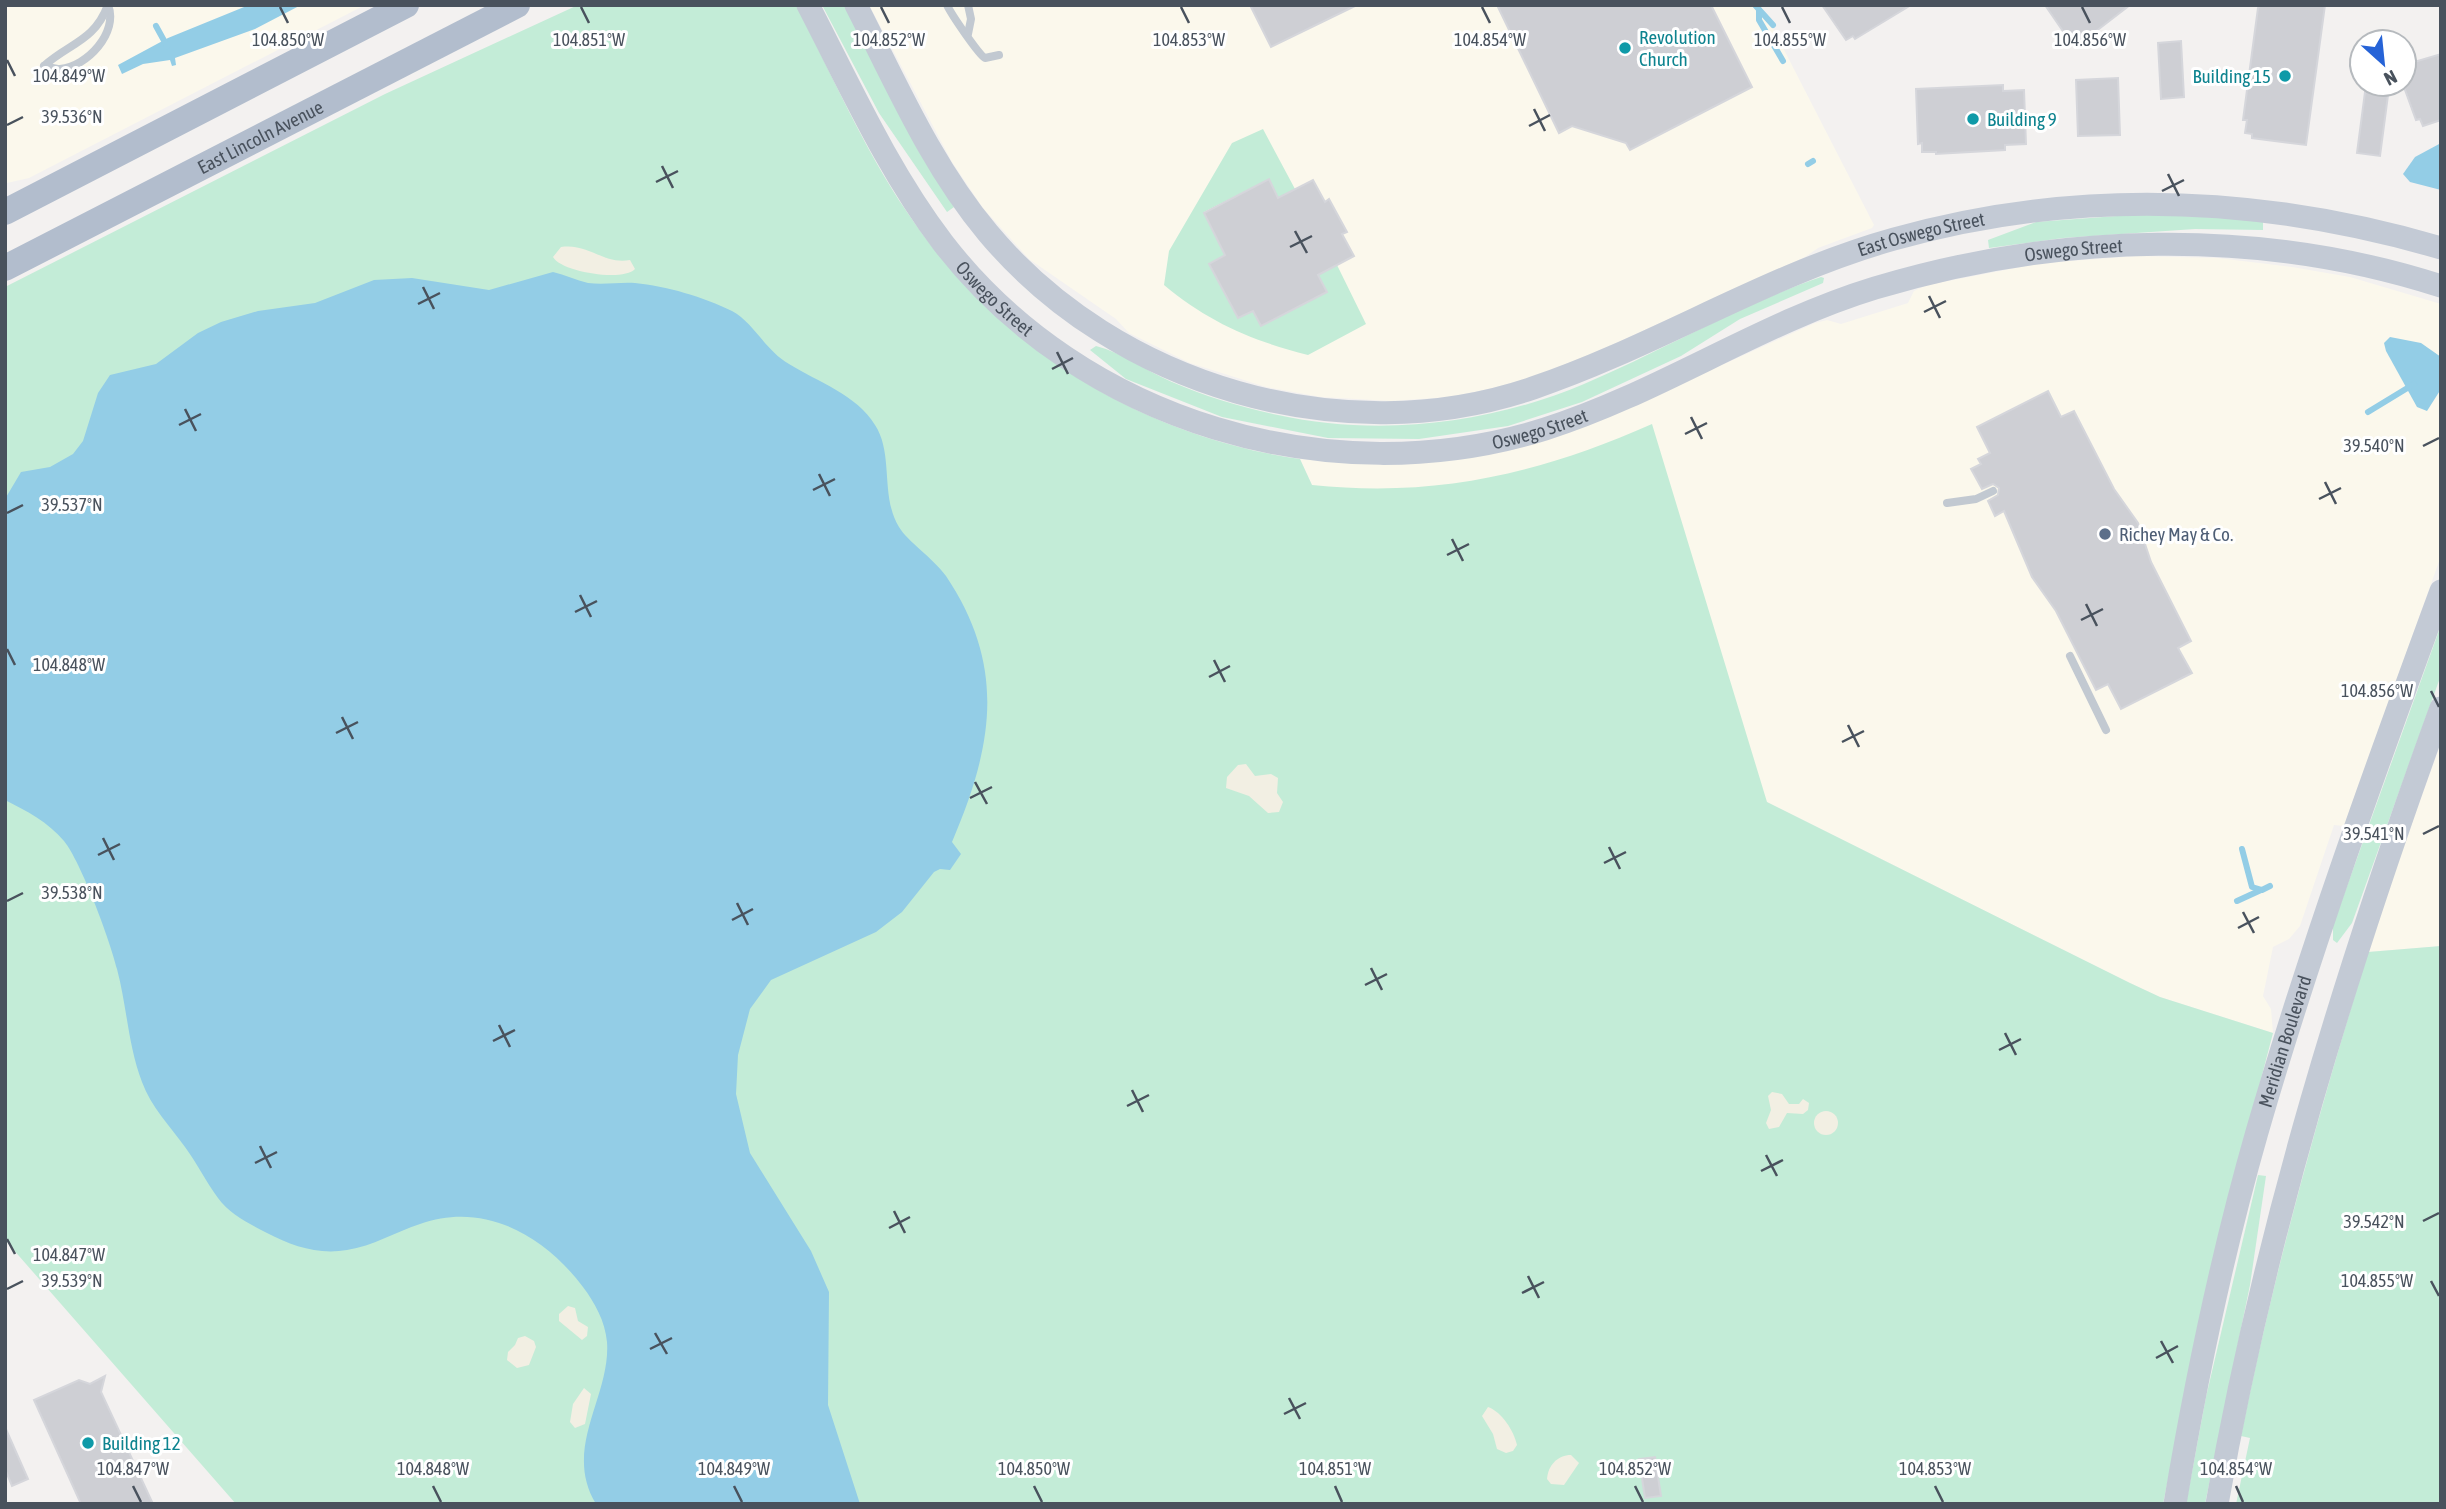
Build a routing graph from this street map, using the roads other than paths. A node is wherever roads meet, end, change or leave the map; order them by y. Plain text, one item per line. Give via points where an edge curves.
1 (108, 5) edge
2 (406, 5) edge
3 (517, 5) edge
4 (808, 5) edge
5 (856, 5) edge
6 (947, 5) edge
7 (968, 5) edge
8 (968, 34) junction
9 (999, 55) dead end
10 (5, 212) edge
11 (2441, 248) edge
12 (1840, 256) joint
13 (5, 268) edge
14 (2441, 286) edge
15 (1993, 491) dead end
16 (1947, 503) dead end
17 (2441, 591) edge
18 (2070, 656) dead end
19 (2441, 708) edge
20 (2106, 730) dead end
21 (2175, 1504) edge
22 (2217, 1504) edge

1 - 1 lane via 109,27 97,49 62,69 44,66 97,28
2 - 10 main road
3 - 13 main road, East Lincoln Avenue
4 - 14 main road, Oswego Street via 901,181 942,241 992,297 1044,341 1127,393 1205,426 1285,445 1401,453 1521,436 1587,414 1852,296 1952,267 2022,254 2159,244 2290,251 2351,261
5 - 12 main road, Oswego Street via 937,161 965,204 1015,261 1122,344 1185,374 1260,398 1319,409 1391,412 1452,408 1499,398 1581,370
6 - 8 lane
7 - 8 lane
8 - 9 lane via 982,57
11 - 12 main road, East Oswego Street via 2328,219 2218,205 2115,203 2004,215 1924,231
15 - 16 lane
17 - 21 main road, Meridian Boulevard via 2315,946 2256,1135 2217,1287
18 - 20 lane
19 - 22 main road via 2361,935 2309,1106 2265,1273

